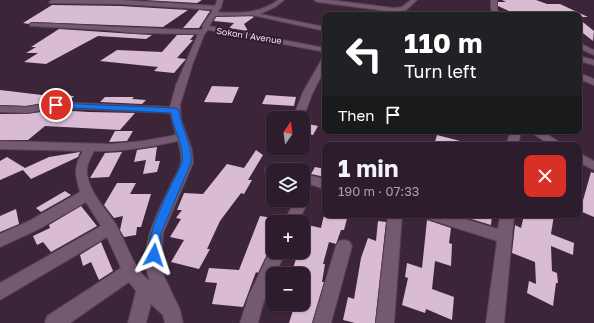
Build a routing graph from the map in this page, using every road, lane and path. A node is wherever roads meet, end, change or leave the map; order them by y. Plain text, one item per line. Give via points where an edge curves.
1 (220, 0) edge
2 (281, 0) edge
3 (317, 0) edge
4 (414, 0) edge
5 (494, 0) edge
6 (52, 2) dead end
7 (218, 8) junction
8 (496, 12) edge
9 (213, 14) junction
10 (253, 14) junction
11 (32, 25) dead end
12 (322, 27) edge
13 (205, 30) junction
14 (582, 47) edge
15 (322, 50) edge
16 (594, 53) edge
17 (582, 59) edge
18 (594, 63) edge
19 (322, 67) edge
20 (582, 77) edge
21 (594, 82) edge
22 (0, 109) edge
23 (175, 110) junction
24 (301, 111) edge
25 (539, 134) edge
26 (182, 137) junction
27 (553, 142) edge
28 (0, 145) edge
29 (90, 148) junction
30 (582, 159) edge
31 (594, 166) edge
32 (310, 181) edge
33 (322, 183) edge
34 (88, 194) junction
35 (395, 218) edge
36 (444, 218) edge
37 (507, 218) edge
38 (110, 228) junction
39 (505, 237) junction
40 (0, 241) edge
41 (344, 246) dead end
42 (274, 259) edge
43 (131, 271) junction
44 (145, 287) junction
45 (0, 292) edge
46 (173, 317) edge
47 (54, 323) edge
48 (137, 323) edge
49 (249, 323) edge
50 (322, 323) edge
51 (385, 323) edge
52 (495, 323) edge

1 - 7 street, Sokon I Avenue
2 - 10 street
3 - 4 street via 352,7 402,10
5 - 8 street
6 - 7 street via 120,2
7 - 9 street, Sokon I Avenue
9 - 10 street
9 - 13 street, Sokon I Avenue
10 - 12 street
11 - 13 street via 134,31
13 - 15 street, Sokon I Avenue
13 - 23 street via 175,104
14 - 16 street
17 - 18 street
19 - 24 street
20 - 21 street
22 - 23 street via 26,110 56,105
23 - 26 street
25 - 27 street
26 - 29 street via 143,145
26 - 46 street via 188,154 187,163 156,233 154,255 156,276
28 - 29 street
29 - 34 street via 81,168
30 - 31 street
32 - 33 street
34 - 38 street
34 - 40 street
35 - 51 street
36 - 39 street
37 - 39 street
38 - 43 street
38 - 45 street
39 - 52 street
41 - 50 street
42 - 49 street via 262,282
43 - 44 street
43 - 47 street
44 - 46 street
44 - 48 street

